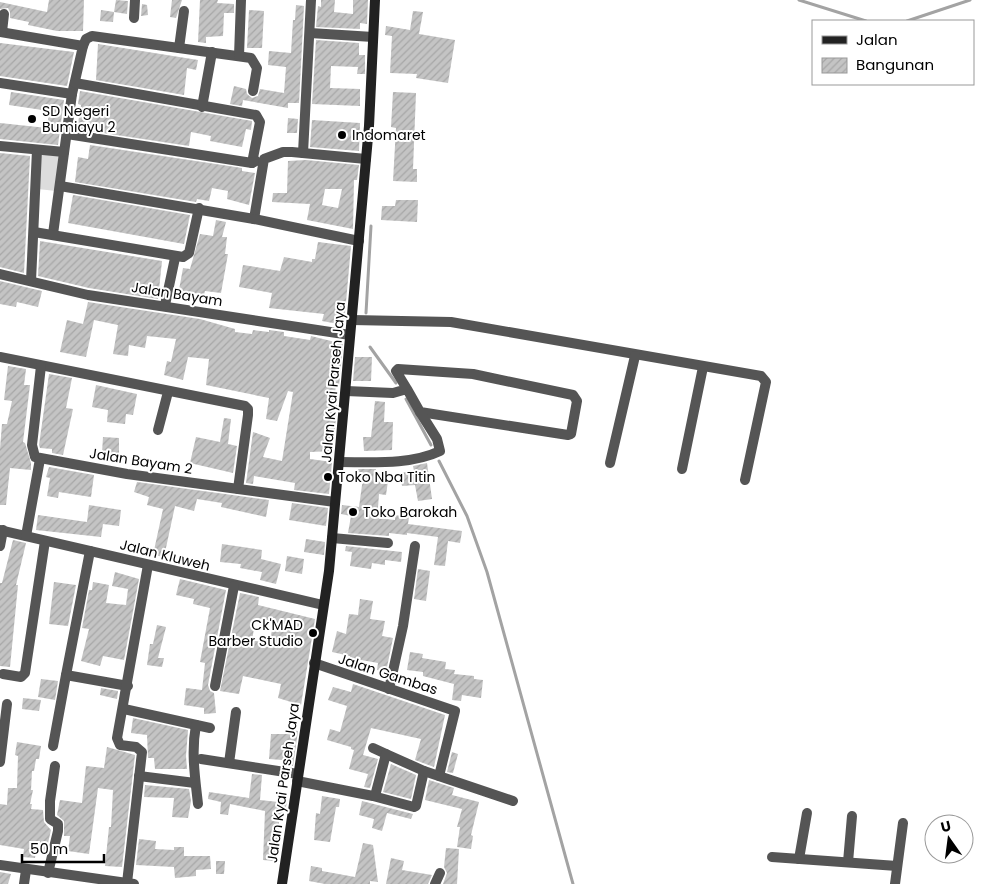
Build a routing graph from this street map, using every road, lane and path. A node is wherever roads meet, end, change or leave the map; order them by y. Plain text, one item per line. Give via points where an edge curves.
1 (136, 0) edge
2 (242, 0) edge
3 (311, 0) edge
4 (375, 0) edge
5 (184, 11) dead end
6 (4, 14) dead end
7 (134, 18) dead end
8 (1, 32) edge
9 (310, 33) junction
10 (373, 37) junction
11 (83, 46) junction
12 (179, 48) junction
13 (212, 52) junction
14 (239, 56) junction
15 (0, 83) edge
16 (74, 83) junction
17 (253, 91) dead end
18 (72, 94) junction
19 (202, 107) junction
20 (67, 134) junction
21 (0, 146) edge
22 (36, 150) junction
23 (64, 152) junction
24 (303, 153) junction
25 (264, 159) junction
26 (366, 159) junction
27 (252, 163) junction
28 (60, 186) junction
29 (199, 208) junction
30 (254, 219) junction
31 (34, 232) junction
32 (53, 234) junction
33 (359, 241) junction
34 (176, 258) junction
35 (0, 274) edge
36 (31, 281) junction
37 (165, 305) junction
38 (352, 320) junction
39 (350, 335) junction
40 (635, 356) junction
41 (0, 357) edge
42 (41, 366) junction
43 (703, 367) junction
44 (407, 389) junction
45 (346, 391) junction
46 (168, 392) junction
47 (420, 412) junction
48 (158, 430) dead end
49 (40, 459) junction
50 (340, 462) junction
51 (610, 463) dead end
52 (682, 469) dead end
53 (745, 480) dead end
54 (238, 489) junction
55 (335, 502) junction
56 (1, 530) edge
57 (26, 536) junction
58 (332, 538) junction
59 (45, 541) junction
60 (388, 543) dead end
61 (0, 546) edge
62 (415, 546) dead end
63 (90, 551) junction
64 (148, 565) junction
65 (234, 586) junction
66 (323, 605) junction
67 (314, 664) junction
68 (3, 674) dead end
69 (66, 675) junction
70 (128, 686) junction
71 (215, 686) dead end
72 (389, 689) junction
73 (7, 704) dead end
74 (124, 710) junction
75 (236, 712) dead end
76 (196, 725) junction
77 (210, 728) dead end
78 (1, 745) edge
79 (54, 746) dead end
80 (373, 748) dead end
81 (386, 754) junction
82 (201, 759) dead end
83 (0, 762) edge
84 (229, 763) junction
85 (56, 766) dead end
86 (424, 771) junction
87 (139, 776) junction
88 (439, 776) junction
89 (298, 778) junction
90 (195, 783) junction
91 (375, 796) junction
92 (513, 801) dead end
93 (198, 804) dead end
94 (807, 813) dead end
95 (852, 816) dead end
96 (904, 823) dead end
97 (772, 857) dead end
98 (799, 859) junction
99 (848, 862) junction
100 (0, 865) edge
101 (897, 866) junction
102 (26, 870) junction
103 (48, 873) junction
104 (440, 873) dead end
105 (125, 883) edge
106 (24, 884) edge
107 (282, 884) edge
108 (435, 884) edge
109 (895, 884) edge

1 - 7 street
2 - 14 street
3 - 9 street
4 - 10 main road, Jalan Kyai Parseh Jaya
5 - 12 street
6 - 8 street
8 - 11 street
9 - 10 street
9 - 24 street
10 - 26 main road, Jalan Kyai Parseh Jaya
11 - 12 street via 92,36
11 - 16 street
12 - 13 street
13 - 14 street
13 - 19 street
14 - 17 street via 251,58 256,64
15 - 18 street
16 - 18 street
16 - 19 street
18 - 20 street
19 - 27 street via 259,117
20 - 23 street
20 - 27 street
21 - 22 street
22 - 23 street
22 - 31 street
23 - 28 street
24 - 25 street via 283,152
24 - 26 street
25 - 27 street
25 - 30 street
26 - 33 main road, Jalan Kyai Parseh Jaya
28 - 29 street
28 - 32 street
29 - 30 street
29 - 34 street via 189,253 183,258
30 - 33 street
31 - 32 street
31 - 36 street
32 - 34 street
33 - 38 main road, Jalan Kyai Parseh Jaya
34 - 37 street
35 - 36 street, Jalan Bayam
36 - 37 street, Jalan Bayam via 88,295
37 - 39 street, Jalan Bayam
38 - 39 main road, Jalan Kyai Parseh Jaya
38 - 40 street via 451,322
39 - 45 main road, Jalan Kyai Parseh Jaya
40 - 43 street
40 - 51 street
41 - 42 street
42 - 46 street
42 - 49 street via 32,445 32,455
43 - 52 street
43 - 53 street via 765,378
44 - 45 street via 393,393
44 - 47 street
44 - 47 street via 396,371 398,369 473,374 573,395 577,401 571,434 568,435
45 - 50 main road, Jalan Kyai Parseh Jaya
46 - 48 street
46 - 54 street via 237,404 248,409
47 - 50 street via 440,450 431,455 401,460
49 - 54 street, Jalan Bayam 2
49 - 57 street
50 - 55 main road, Jalan Kyai Parseh Jaya
54 - 55 street, Jalan Bayam 2
55 - 58 main road, Jalan Kyai Parseh Jaya
56 - 57 street, Jalan Kluweh
56 - 61 street
57 - 59 street, Jalan Kluweh
58 - 60 street
58 - 66 main road, Jalan Kyai Parseh Jaya
59 - 63 street, Jalan Kluweh
59 - 68 street via 26,673 21,677
62 - 72 street via 404,626
63 - 64 street, Jalan Kluweh
63 - 69 street
64 - 65 street, Jalan Kluweh
64 - 70 street
65 - 66 street, Jalan Kluweh
65 - 71 street
66 - 67 main road, Jalan Kyai Parseh Jaya
67 - 72 street, Jalan Gambas
67 - 89 main road, Jalan Kyai Parseh Jaya
69 - 70 street
69 - 79 street
70 - 74 street
72 - 88 street, Jalan Gambas via 456,713
73 - 78 street
74 - 76 street
74 - 87 street via 118,742 140,749
75 - 84 street
76 - 77 street
76 - 90 street via 192,753
78 - 83 street
80 - 81 street
81 - 86 street
81 - 91 street
82 - 84 street
84 - 89 street
85 - 103 street via 50,819 58,824 58,831
86 - 88 street
86 - 91 street via 415,806
87 - 90 street
87 - 105 street
88 - 92 street
89 - 91 street
89 - 107 main road, Jalan Kyai Parseh Jaya
90 - 93 street
94 - 98 street
95 - 99 street
96 - 101 street
97 - 98 street
98 - 99 street
99 - 101 street
100 - 102 street
101 - 109 street
102 - 103 street
102 - 106 street
103 - 105 street
104 - 108 street

